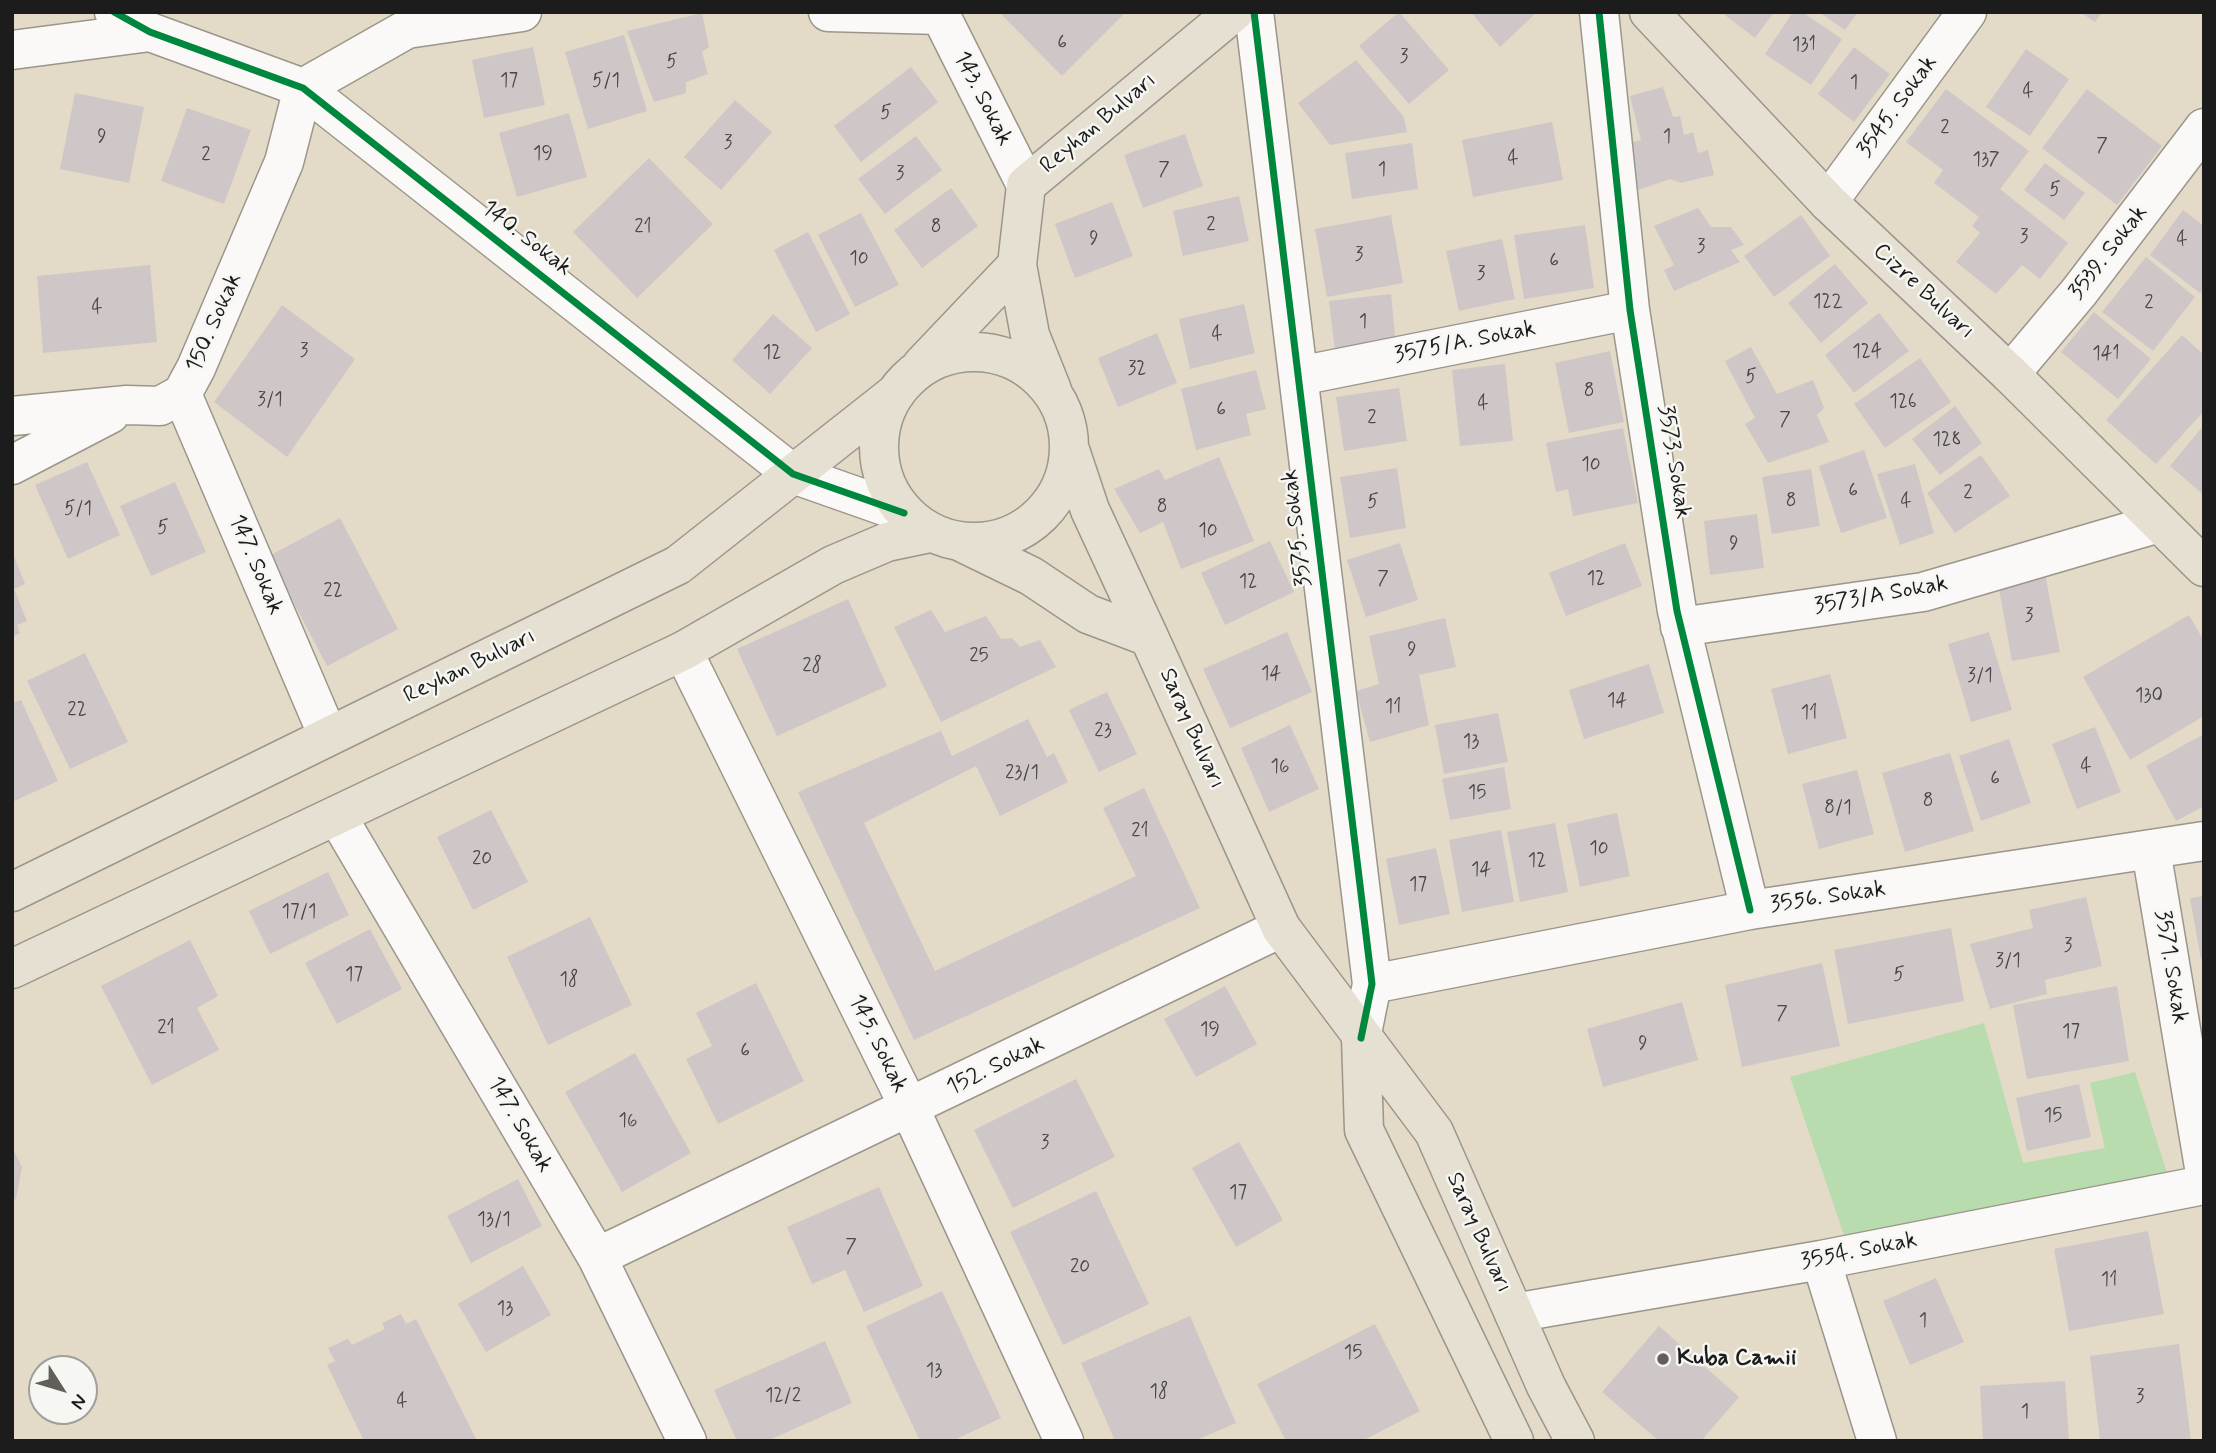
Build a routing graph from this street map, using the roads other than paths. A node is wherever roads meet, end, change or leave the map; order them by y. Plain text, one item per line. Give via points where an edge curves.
1 (114, 12) edge
2 (522, 12) edge
3 (828, 12) edge
4 (1234, 12) edge
5 (1254, 12) edge
6 (1599, 12) edge
7 (1649, 12) edge
8 (1967, 12) edge
9 (940, 14) edge
10 (149, 32) junction
11 (12, 50) edge
12 (303, 88) junction
13 (2204, 128) edge
14 (1026, 185) junction
15 (1828, 202) junction
16 (1017, 265) junction
17 (1630, 310) junction
18 (2010, 374) junction
19 (1299, 376) junction
20 (906, 382) junction
21 (1053, 392) junction
22 (181, 394) junction
23 (127, 405) junction
24 (12, 416) edge
25 (1070, 450) junction
26 (12, 465) edge
27 (793, 474) junction
28 (2159, 523) junction
29 (932, 529) junction
30 (2204, 567) edge
31 (1680, 627) junction
32 (1149, 637) junction
33 (682, 651) junction
34 (328, 736) junction
35 (337, 816) junction
36 (2204, 841) edge
37 (2151, 850) junction
38 (12, 892) edge
39 (1751, 910) junction
40 (1281, 928) junction
41 (12, 970) edge
42 (1373, 984) junction
43 (1361, 1038) junction
44 (910, 1109) junction
45 (2204, 1167) edge
46 (2204, 1185) edge
47 (597, 1257) junction
48 (1821, 1260) junction
49 (1514, 1313) junction
50 (687, 1441) edge
51 (1064, 1441) edge
52 (1514, 1441) edge
53 (1575, 1441) edge
54 (1877, 1441) edge

1 - 10 street, 140. Sokak
2 - 12 street via 407,29
3 - 9 street
4 - 14 main road, Reyhan Bulvarı
5 - 19 street, 3575. Sokak
6 - 17 street, 3573. Sokak
7 - 15 main road, Cizre Bulvarı
8 - 15 street, 3545. Sokak
9 - 14 street, 143. Sokak
10 - 11 street
10 - 12 street, 140. Sokak
12 - 22 street, 150. Sokak via 284,162
12 - 27 street, 140. Sokak
13 - 18 street, 3539. Sokak via 2080,292
14 - 16 main road, Reyhan Bulvarı
15 - 18 main road, Cizre Bulvarı
16 - 20 main road
16 - 21 main road, Reyhan Bulvarı via 1030,335
17 - 19 street, 3575/A. Sokak
17 - 31 street, 3573. Sokak
18 - 28 main road, Cizre Bulvarı
19 - 42 street, 3575. Sokak
20 - 21 main road via 944,356 974,352 1004,356 1031,370
20 - 27 main road, Reyhan Bulvarı
20 - 29 main road via 883,420 879,453 886,485
21 - 25 main road via 1066,420
22 - 23 street, 150. Sokak via 160,406
22 - 34 street, 147. Sokak
23 - 24 street, 150. Sokak
23 - 26 street
25 - 29 main road via 1064,480 1050,506 1025,529 995,541
25 - 32 main road, Saray Bulvarı via 1090,510
27 - 29 street, 140. Sokak
27 - 34 main road, Reyhan Bulvarı via 678,565
28 - 30 main road, Cizre Bulvarı
28 - 31 street, 3573/A Sokak via 1923,592
29 - 32 main road via 1031,576 1088,614
29 - 33 main road via 833,565
31 - 39 street, 3573. Sokak
32 - 40 main road, Saray Bulvarı
33 - 35 main road
33 - 44 street, 145. Sokak
34 - 38 main road, Reyhan Bulvarı
35 - 41 main road
35 - 47 street, 147. Sokak
36 - 37 street, 3556. Sokak
37 - 39 street, 3556. Sokak
37 - 45 street, 3571. Sokak
39 - 42 street, 3556. Sokak
40 - 43 main road, Saray Bulvarı
40 - 44 street, 152. Sokak
42 - 43 street, 3575. Sokak
43 - 49 main road, Saray Bulvarı via 1434,1132
43 - 52 main road via 1364,1130
44 - 47 street, 152. Sokak
44 - 51 street, 145. Sokak
46 - 48 street, 3554. Sokak
47 - 50 street, 147. Sokak
48 - 49 street, 3554. Sokak
48 - 54 street
49 - 53 main road, Saray Bulvarı

